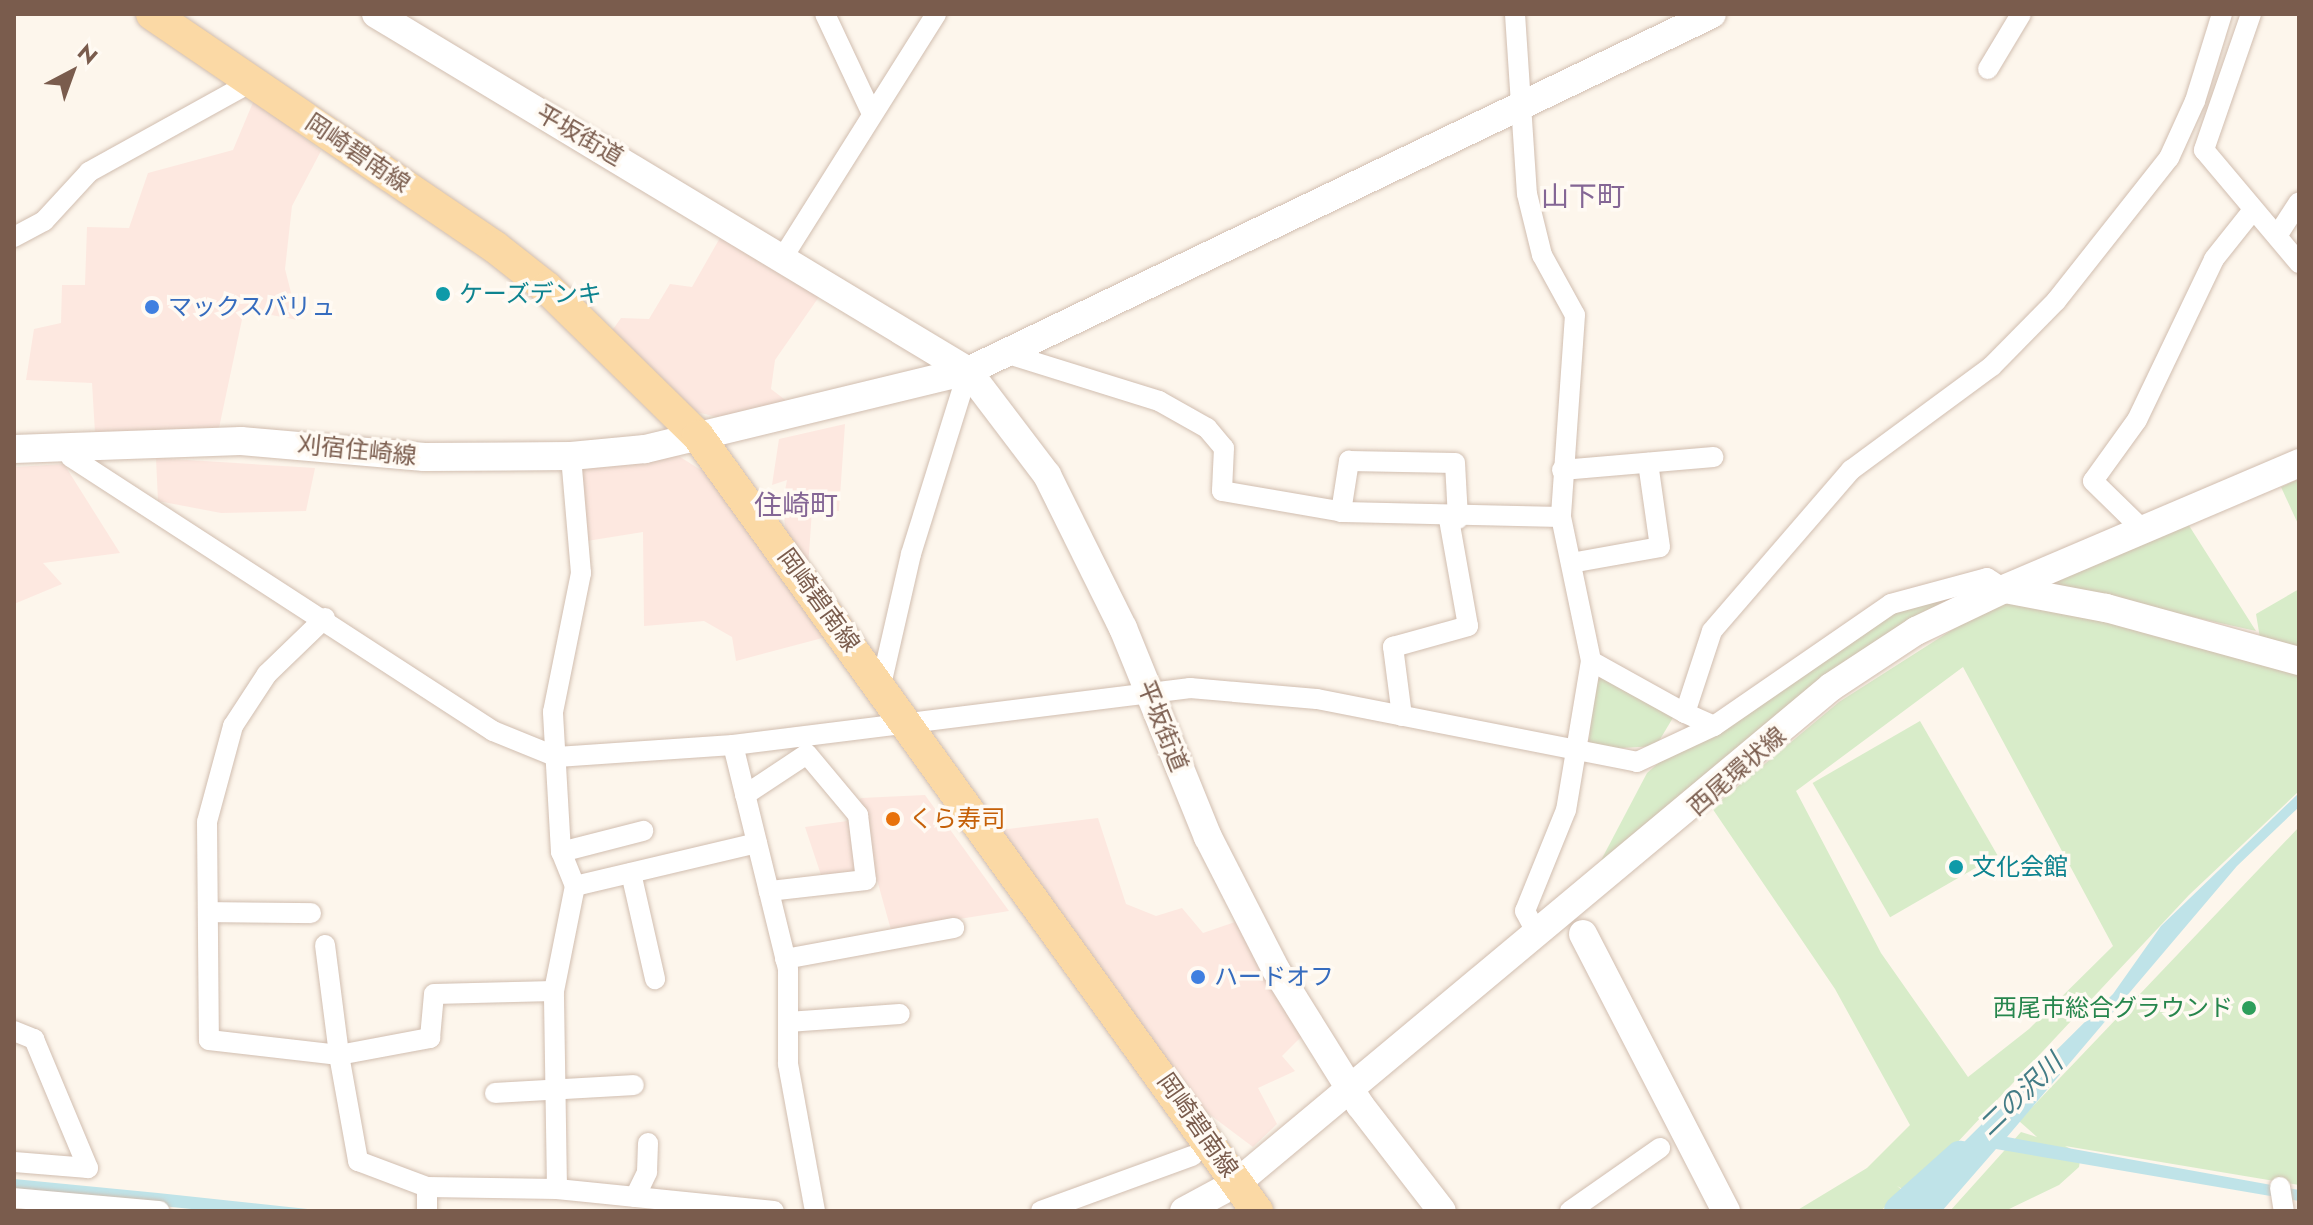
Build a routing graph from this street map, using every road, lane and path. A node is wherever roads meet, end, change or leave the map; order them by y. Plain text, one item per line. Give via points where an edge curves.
1 (152, 14) edge
2 (376, 14) edge
3 (825, 14) edge
4 (936, 14) edge
5 (1515, 14) edge
6 (1712, 14) edge
7 (2021, 14) edge
8 (2222, 14) edge
9 (2251, 14) edge
10 (1988, 69) dead end
11 (253, 81) junction
12 (1523, 105) junction
13 (872, 114) junction
14 (2299, 202) edge
15 (2253, 210) junction
16 (2277, 236) junction
17 (14, 237) edge
18 (785, 254) junction
19 (2299, 263) edge
20 (1005, 353) junction
21 (968, 371) junction
22 (698, 436) junction
23 (69, 448) junction
24 (14, 449) edge
25 (571, 456) junction
26 (1713, 457) dead end
27 (1648, 463) junction
28 (2299, 463) edge
29 (1562, 470) junction
30 (1341, 512) junction
31 (1561, 517) junction
32 (1454, 519) junction
33 (2143, 530) junction
34 (1571, 563) junction
35 (2004, 589) junction
36 (325, 618) junction
37 (1591, 661) junction
38 (2299, 661) edge
39 (881, 685) junction
40 (1148, 688) junction
41 (1685, 713) junction
42 (1402, 716) junction
43 (905, 718) junction
44 (1714, 726) junction
45 (816, 732) junction
46 (733, 745) junction
47 (807, 754) junction
48 (1579, 756) junction
49 (557, 757) junction
50 (745, 795) junction
51 (643, 831) dead end
52 (757, 843) junction
53 (561, 852) junction
54 (631, 873) junction
55 (575, 886) junction
56 (769, 891) junction
57 (208, 912) junction
58 (311, 913) dead end
59 (1576, 923) junction
60 (954, 928) dead end
61 (1537, 934) junction
62 (325, 945) dead end
63 (785, 959) junction
64 (655, 979) dead end
65 (554, 991) junction
66 (900, 1014) dead end
67 (788, 1022) junction
68 (14, 1031) edge
69 (339, 1055) junction
70 (557, 1084) junction
71 (634, 1085) dead end
72 (1349, 1089) junction
73 (495, 1093) dead end
74 (648, 1143) dead end
75 (1660, 1148) dead end
76 (1192, 1156) dead end
77 (14, 1162) edge
78 (1238, 1182) junction
79 (427, 1187) junction
80 (2280, 1187) dead end
81 (557, 1189) junction
82 (635, 1197) junction
83 (14, 1198) edge
84 (91, 1208) edge
85 (159, 1211) edge
86 (427, 1211) edge
87 (774, 1211) edge
88 (815, 1211) edge
89 (1041, 1211) edge
90 (1184, 1211) edge
91 (1257, 1211) edge
92 (1442, 1211) edge
93 (1570, 1211) edge
94 (1726, 1211) edge
95 (2284, 1211) edge

1 - 11 main road, 岡崎碧南線
2 - 18 street, 平坂街道
3 - 13 street
4 - 13 street
5 - 12 street
6 - 12 street, 刈宿住崎線
7 - 10 street
8 - 41 street via 2169,158 2056,301 1992,366 1851,470 1712,631
9 - 15 street via 2204,150
11 - 17 street via 89,172 44,221
11 - 22 main road, 岡崎碧南線 via 547,288
12 - 20 street, 刈宿住崎線
12 - 29 street via 1527,194 1542,255 1575,315
13 - 18 street
14 - 16 street
15 - 16 street
15 - 33 street via 2214,259 2137,420 2093,481
16 - 19 street
18 - 21 street, 平坂街道
20 - 21 street, 刈宿住崎線
20 - 30 street via 1159,401 1207,428 1224,448 1222,491
21 - 22 street, 刈宿住崎線
21 - 39 street via 911,554
21 - 40 street, 平坂街道 via 1047,475
22 - 25 street, 刈宿住崎線
22 - 39 main road, 岡崎碧南線
23 - 24 street, 刈宿住崎線
23 - 25 street, 刈宿住崎線 via 241,441 424,457
23 - 36 street via 71,457
25 - 49 street via 581,573 553,712
26 - 27 street
27 - 29 street
27 - 34 street via 1660,547
28 - 33 street, 西尾環状線
29 - 31 street
30 - 32 street
30 - 32 street via 1349,461 1455,463
31 - 32 street
31 - 34 street
32 - 42 street via 1468,626 1393,647
33 - 35 street, 西尾環状線
34 - 37 street
35 - 38 street via 2106,608
35 - 44 street via 1987,578 1891,604
35 - 59 street, 西尾環状線 via 1916,631 1831,687
36 - 49 street via 493,731
36 - 57 street via 267,674 233,726 207,822
37 - 41 street
37 - 48 street
39 - 43 main road, 岡崎碧南線
40 - 42 street via 1317,699
40 - 43 street
40 - 72 street, 平坂街道 via 1208,837 1276,970
41 - 44 street
42 - 48 street
43 - 45 street
43 - 78 main road, 岡崎碧南線
44 - 48 street via 1637,762
45 - 46 street
45 - 47 street
46 - 49 street
46 - 50 street
47 - 50 street
47 - 56 street via 858,815 866,880
48 - 61 street via 1525,911
49 - 53 street
50 - 52 street
51 - 53 street
52 - 54 street
52 - 56 street
53 - 55 street
54 - 55 street
54 - 64 street
55 - 65 street
56 - 63 street
57 - 58 street
57 - 69 street via 209,1040
59 - 61 street, 西尾環状線
59 - 94 street
60 - 63 street
61 - 72 street, 西尾環状線
62 - 69 street
63 - 67 street
65 - 69 street via 434,994 430,1038
65 - 70 street
66 - 67 street
67 - 88 street
68 - 77 street via 34,1039 88,1168
69 - 79 street via 358,1161
70 - 71 street
70 - 73 street
70 - 81 street
72 - 78 street, 西尾環状線
72 - 92 street, 平坂街道
74 - 82 street via 647,1172
75 - 93 street
76 - 89 street
78 - 90 street, 西尾環状線
78 - 91 main road, 岡崎碧南線
79 - 81 street
79 - 86 street
80 - 95 street
81 - 82 street
82 - 87 street
83 - 84 street
84 - 85 street

